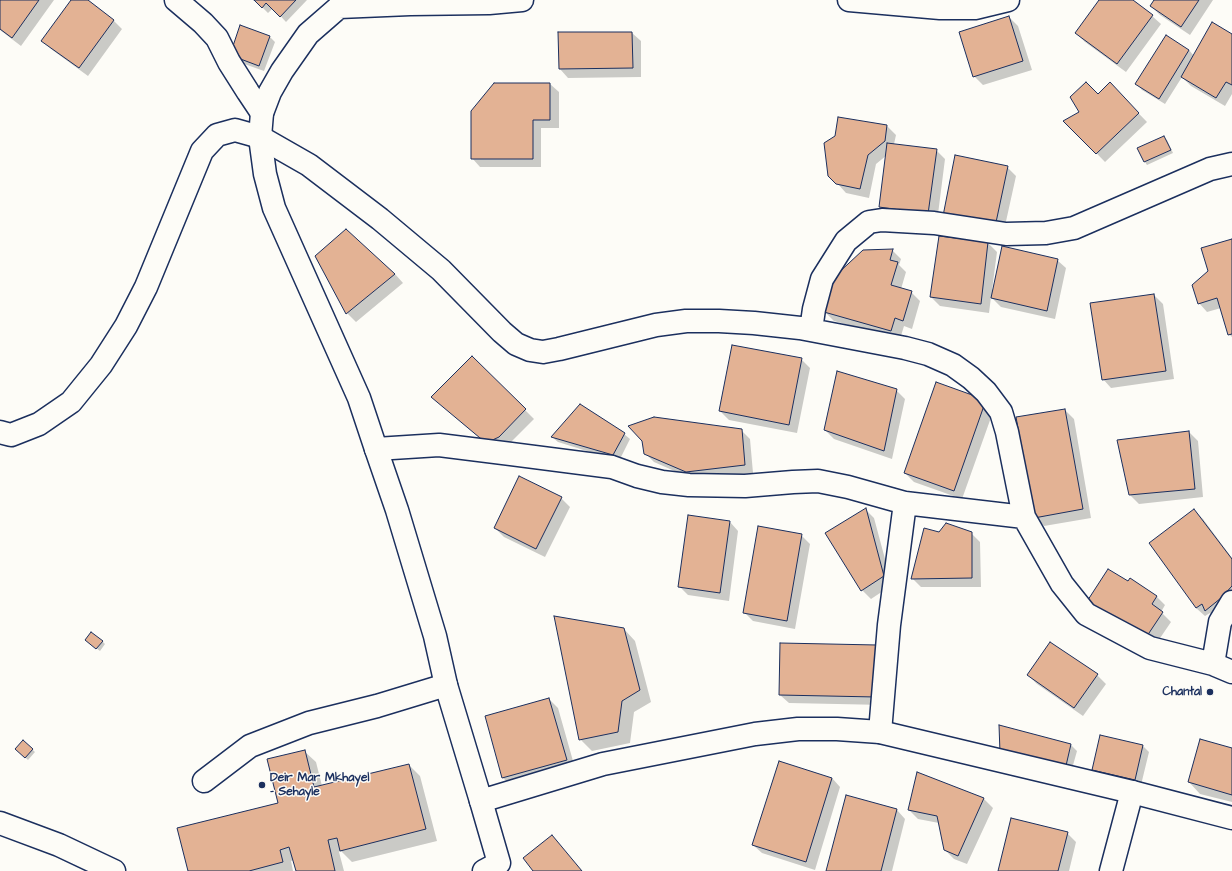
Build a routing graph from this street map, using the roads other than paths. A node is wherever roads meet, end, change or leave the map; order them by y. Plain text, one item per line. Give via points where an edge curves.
1 (176, 0) edge
2 (522, 0) edge
3 (849, 0) edge
4 (1008, 0) edge
5 (344, 3) edge
6 (262, 113) junction
7 (260, 137) junction
8 (1232, 164) edge
9 (811, 330) junction
10 (0, 432) edge
11 (376, 449) junction
12 (905, 503) junction
13 (1024, 517) junction
14 (1232, 602) edge
15 (1223, 668) edge
16 (446, 685) junction
17 (880, 732) junction
18 (204, 781) dead end
19 (1132, 792) junction
20 (481, 801) junction
21 (1232, 818) edge
22 (0, 823) edge
23 (494, 868) edge
24 (114, 871) edge
25 (1111, 871) edge

1 - 6 street via 217,38 229,62
2 - 5 street via 489,3
3 - 4 street via 940,8 975,8
5 - 6 street via 308,34 282,71
6 - 7 street
7 - 9 street via 309,165 380,219 442,270 516,344 530,350 559,350 634,330 686,320 754,323
7 - 10 street via 235,130 217,135 202,151 146,287 126,326 101,365 71,402 39,424 11,435
7 - 11 street via 265,174 274,208 359,398
8 - 9 street via 1210,169 1074,228 1046,233 1006,234 934,223 882,220 869,222 846,241 822,279
9 - 13 street via 928,354 953,365 971,378 1001,412
11 - 12 street via 439,446 511,454 612,467 662,482 689,485 745,486 818,481
11 - 16 street via 435,636
12 - 13 street
12 - 17 street via 889,625
13 - 15 street via 1062,584 1086,614 1150,648
14 - 15 street via 1220,622
16 - 18 street via 309,723 250,746
16 - 20 street
17 - 19 street
17 - 20 street via 798,729 755,734 603,764
19 - 21 street
19 - 25 street
20 - 23 street
22 - 24 street via 59,844

